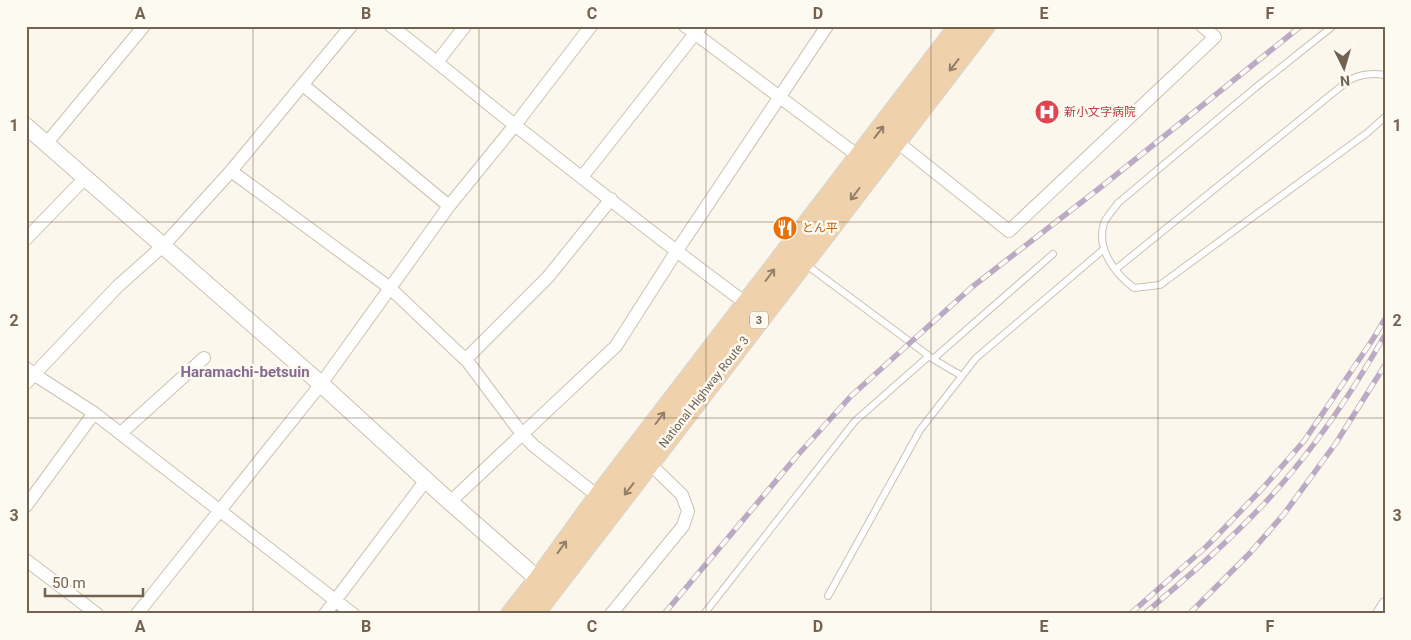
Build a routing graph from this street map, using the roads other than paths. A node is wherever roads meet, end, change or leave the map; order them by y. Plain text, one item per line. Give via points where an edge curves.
1 (144, 26) edge
2 (350, 26) edge
3 (390, 26) edge
4 (465, 26) edge
5 (591, 26) edge
6 (827, 26) edge
7 (960, 26) edge
8 (984, 26) edge
9 (1202, 26) edge
10 (1332, 26) edge
11 (693, 29) edge
12 (438, 61) junction
13 (1385, 75) edge
14 (303, 85) junction
15 (780, 99) junction
16 (1385, 116) edge
17 (515, 125) junction
18 (26, 126) edge
19 (896, 141) junction
20 (46, 144) junction
21 (867, 163) junction
22 (231, 171) junction
23 (582, 177) junction
24 (85, 178) junction
25 (611, 200) junction
26 (450, 206) junction
27 (26, 240) edge
28 (163, 246) junction
29 (1104, 249) junction
30 (676, 252) junction
31 (1053, 254) dead end
32 (803, 263) junction
33 (1116, 269) junction
34 (390, 288) junction
35 (755, 310) junction
36 (931, 357) junction
37 (204, 358) dead end
38 (466, 359) junction
39 (29, 375) edge
40 (962, 376) junction
41 (321, 384) junction
42 (94, 412) junction
43 (120, 433) junction
44 (522, 434) junction
45 (642, 457) junction
46 (426, 480) junction
47 (599, 497) junction
48 (450, 502) junction
49 (26, 506) edge
50 (220, 511) junction
51 (26, 560) edge
52 (544, 585) junction
53 (828, 596) dead end
54 (336, 600) junction
55 (1385, 604) edge
56 (97, 614) edge
57 (137, 614) edge
58 (325, 614) edge
59 (353, 614) edge
60 (512, 614) edge
61 (533, 614) edge
62 (611, 614) edge
63 (704, 614) edge
64 (1379, 614) edge

1 - 20 street
2 - 14 street
3 - 12 street
4 - 12 street
5 - 17 street
6 - 15 street
21 -> 7 highway, National Highway Route 3 / 3
8 -> 19 highway, National Highway Route 3 / 3
9 - 19 street via 1215,37 1009,231
10 - 29 lane via 1118,203 1105,221 1101,237
11 - 15 street
11 - 23 street
12 - 17 street
13 - 33 lane via 1360,75 1349,80
14 - 22 street
14 - 26 street
15 - 21 street
15 - 30 street
16 - 33 lane via 1367,133 1160,285 1134,288
17 - 23 street
17 - 26 street
18 - 20 street
19 - 21 highway, National Highway Route 3 / 3
20 - 24 street
21 -> 32 highway, National Highway Route 3 / 3
35 -> 21 highway, National Highway Route 3 / 3
22 - 28 street
22 - 34 street
23 - 25 street
24 - 27 street
24 - 28 street
25 - 30 street
25 - 38 street via 548,278
26 - 34 street
28 - 39 street
28 - 41 street
29 - 33 lane
29 - 40 lane via 976,358
30 - 35 street
30 - 44 street via 616,346
31 - 36 lane
32 - 35 highway, National Highway Route 3 / 3
32 - 36 lane
34 - 38 street
34 - 41 street
35 - 45 highway, National Highway Route 3 / 3
36 - 40 lane
36 - 63 lane via 855,421
37 - 43 street
38 - 44 street
39 - 42 street
40 - 53 lane via 920,430
41 - 46 street
41 - 50 street
42 - 43 street
42 - 49 street
43 - 50 street
44 - 47 street
44 - 48 street
45 - 47 highway, National Highway Route 3 / 3
45 -> 52 highway, National Highway Route 3 / 3
45 - 62 street via 682,495 688,511 683,526
46 - 48 street
46 - 54 street
52 -> 47 highway, National Highway Route 3 / 3
48 - 52 street
50 - 54 street
50 - 57 street
51 - 56 street
52 - 60 highway, National Highway Route 3 / 3
52 - 61 highway, National Highway Route 3 / 3
54 - 58 street
54 - 59 street
55 - 64 street

